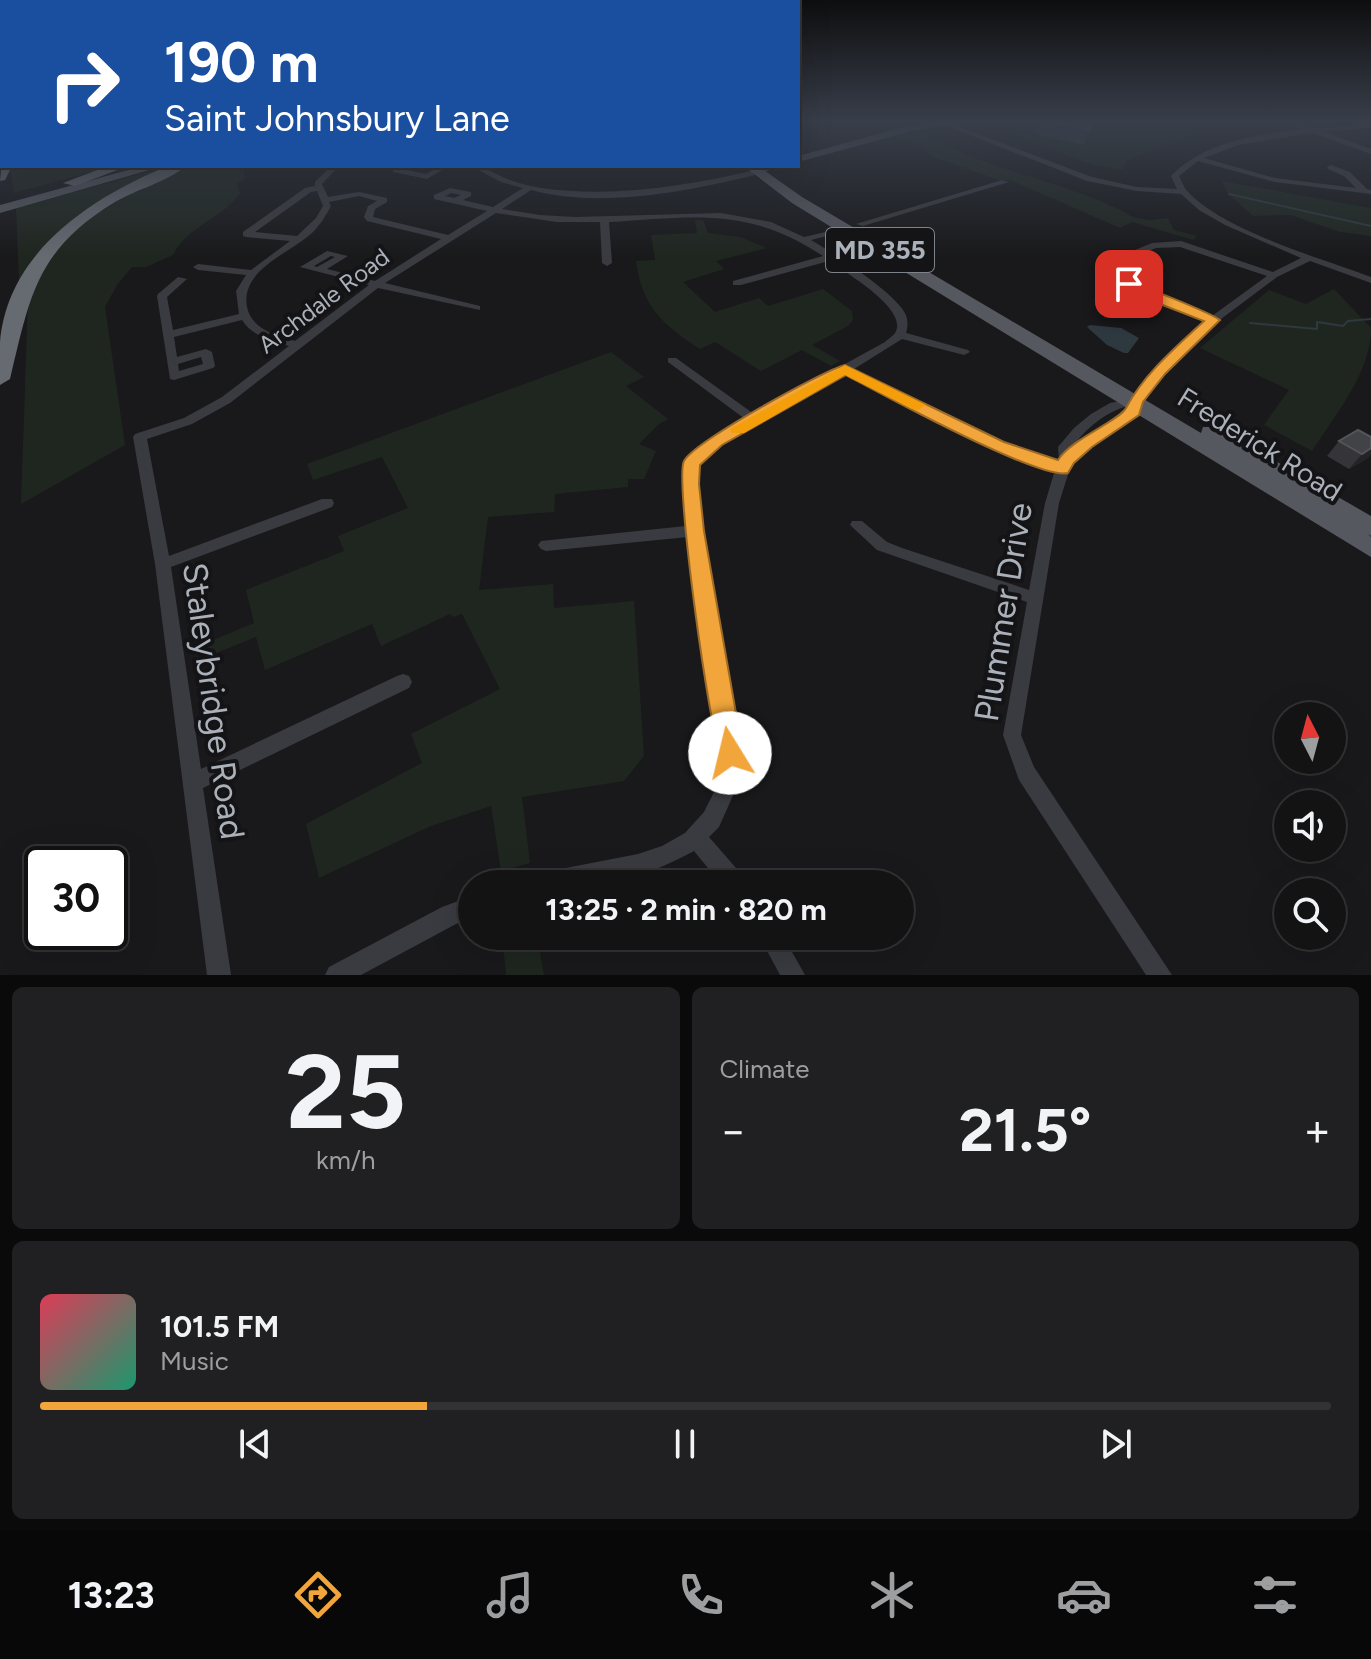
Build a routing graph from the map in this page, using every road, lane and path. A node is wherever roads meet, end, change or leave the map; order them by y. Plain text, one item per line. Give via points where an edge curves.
1 (115, 168) edge
2 (127, 168) edge
3 (150, 168) edge
4 (175, 168) edge
5 (332, 168) edge
6 (400, 168) edge
7 (436, 168) edge
8 (479, 168) edge
9 (760, 168) edge
10 (765, 168) edge
11 (1061, 168) edge
12 (1181, 168) edge
13 (1230, 168) edge
14 (1332, 168) edge
15 (1005, 182) dead end
16 (70, 183) junction
17 (319, 188) junction
18 (529, 188) junction
19 (1184, 192) junction
20 (1368, 192) edge
21 (325, 200) junction
22 (456, 201) dead end
23 (0, 202) edge
24 (0, 209) edge
25 (493, 210) junction
26 (604, 220) junction
27 (852, 226) junction
28 (447, 238) junction
29 (300, 239) junction
30 (802, 240) junction
31 (1310, 257) junction
32 (828, 258) junction
33 (607, 263) dead end
34 (198, 267) dead end
35 (319, 270) dead end
36 (252, 273) junction
37 (1274, 275) junction
38 (182, 279) dead end
39 (1371, 280) edge
40 (737, 283) dead end
41 (374, 286) junction
42 (476, 308) dead end
43 (243, 316) junction
44 (1213, 320) junction
45 (168, 335) junction
46 (900, 335) junction
47 (296, 345) junction
48 (964, 352) dead end
49 (672, 360) dead end
50 (172, 362) dead end
51 (845, 369) junction
52 (0, 379) edge
53 (1138, 397) junction
54 (754, 420) junction
55 (140, 437) joint
56 (1065, 464) junction
57 (327, 503) dead end
58 (857, 525) dead end
59 (1371, 527) edge
60 (694, 531) junction
61 (546, 545) dead end
62 (1371, 548) edge
63 (163, 564) junction
64 (1034, 598) junction
65 (403, 682) dead end
66 (194, 782) junction
67 (697, 838) junction
68 (606, 870) edge
69 (723, 870) edge
70 (458, 912) edge
71 (778, 950) edge
72 (219, 975) edge
73 (337, 975) edge
74 (793, 975) edge
75 (1160, 975) edge

1 - 16 highway
2 - 16 main road
3 - 24 main road
4 - 52 highway via 97,207 52,247 23,293
5 - 17 street via 320,178
6 - 7 street via 396,170 427,177 440,169
8 - 18 street
9 - 18 street via 689,187 631,193
10 - 27 main road, Frederick Road / MD 355
11 - 19 street via 1137,189
12 - 19 street via 1175,182
13 - 20 street via 1275,180
14 - 20 street
15 - 27 street
16 - 23 main road
17 - 21 street
17 - 29 street via 308,190 246,234
18 - 25 street, Archdale Road
19 - 31 street via 1234,227
21 - 28 street via 359,194 384,200 371,208 370,219
21 - 29 street via 324,214
22 - 25 street
25 - 26 street
25 - 28 street, Archdale Road
26 - 30 street via 727,216 771,225
26 - 33 street
27 - 30 street
27 - 53 main road, Frederick Road / MD 355
28 - 41 street, Archdale Road
29 - 36 street
30 - 32 street
31 - 37 street
31 - 39 street
32 - 40 street
32 - 46 street via 896,307 902,320
34 - 36 street
35 - 41 street
36 - 43 street via 241,291
37 - 44 street
37 - 44 street via 1181,244 1155,245 1121,259 1122,278 1141,292
38 - 45 street via 162,296
41 - 42 street
41 - 47 street, Archdale Road
43 - 45 street
43 - 47 street via 253,328
44 - 53 street
45 - 50 street
46 - 48 street
46 - 51 street
47 - 55 street, Archdale Road via 209,410
49 - 54 street
51 - 54 street
51 - 56 street via 998,446
53 - 56 street via 1133,411
53 - 59 main road, Frederick Road / MD 355
53 - 62 main road, Frederick Road / MD 355
54 - 60 street via 716,441 692,463
55 - 63 street, Staleybridge Road
56 - 64 street, Plummer Drive
57 - 63 street
58 - 64 street via 882,546
60 - 61 street
60 - 67 street via 730,753 730,778 722,801
63 - 66 street, Staleybridge Road
64 - 75 street, Plummer Drive via 1012,735 1016,753
65 - 66 street
66 - 72 street, Staleybridge Road
67 - 68 street via 657,859
67 - 69 street
70 - 73 street
71 - 74 street

